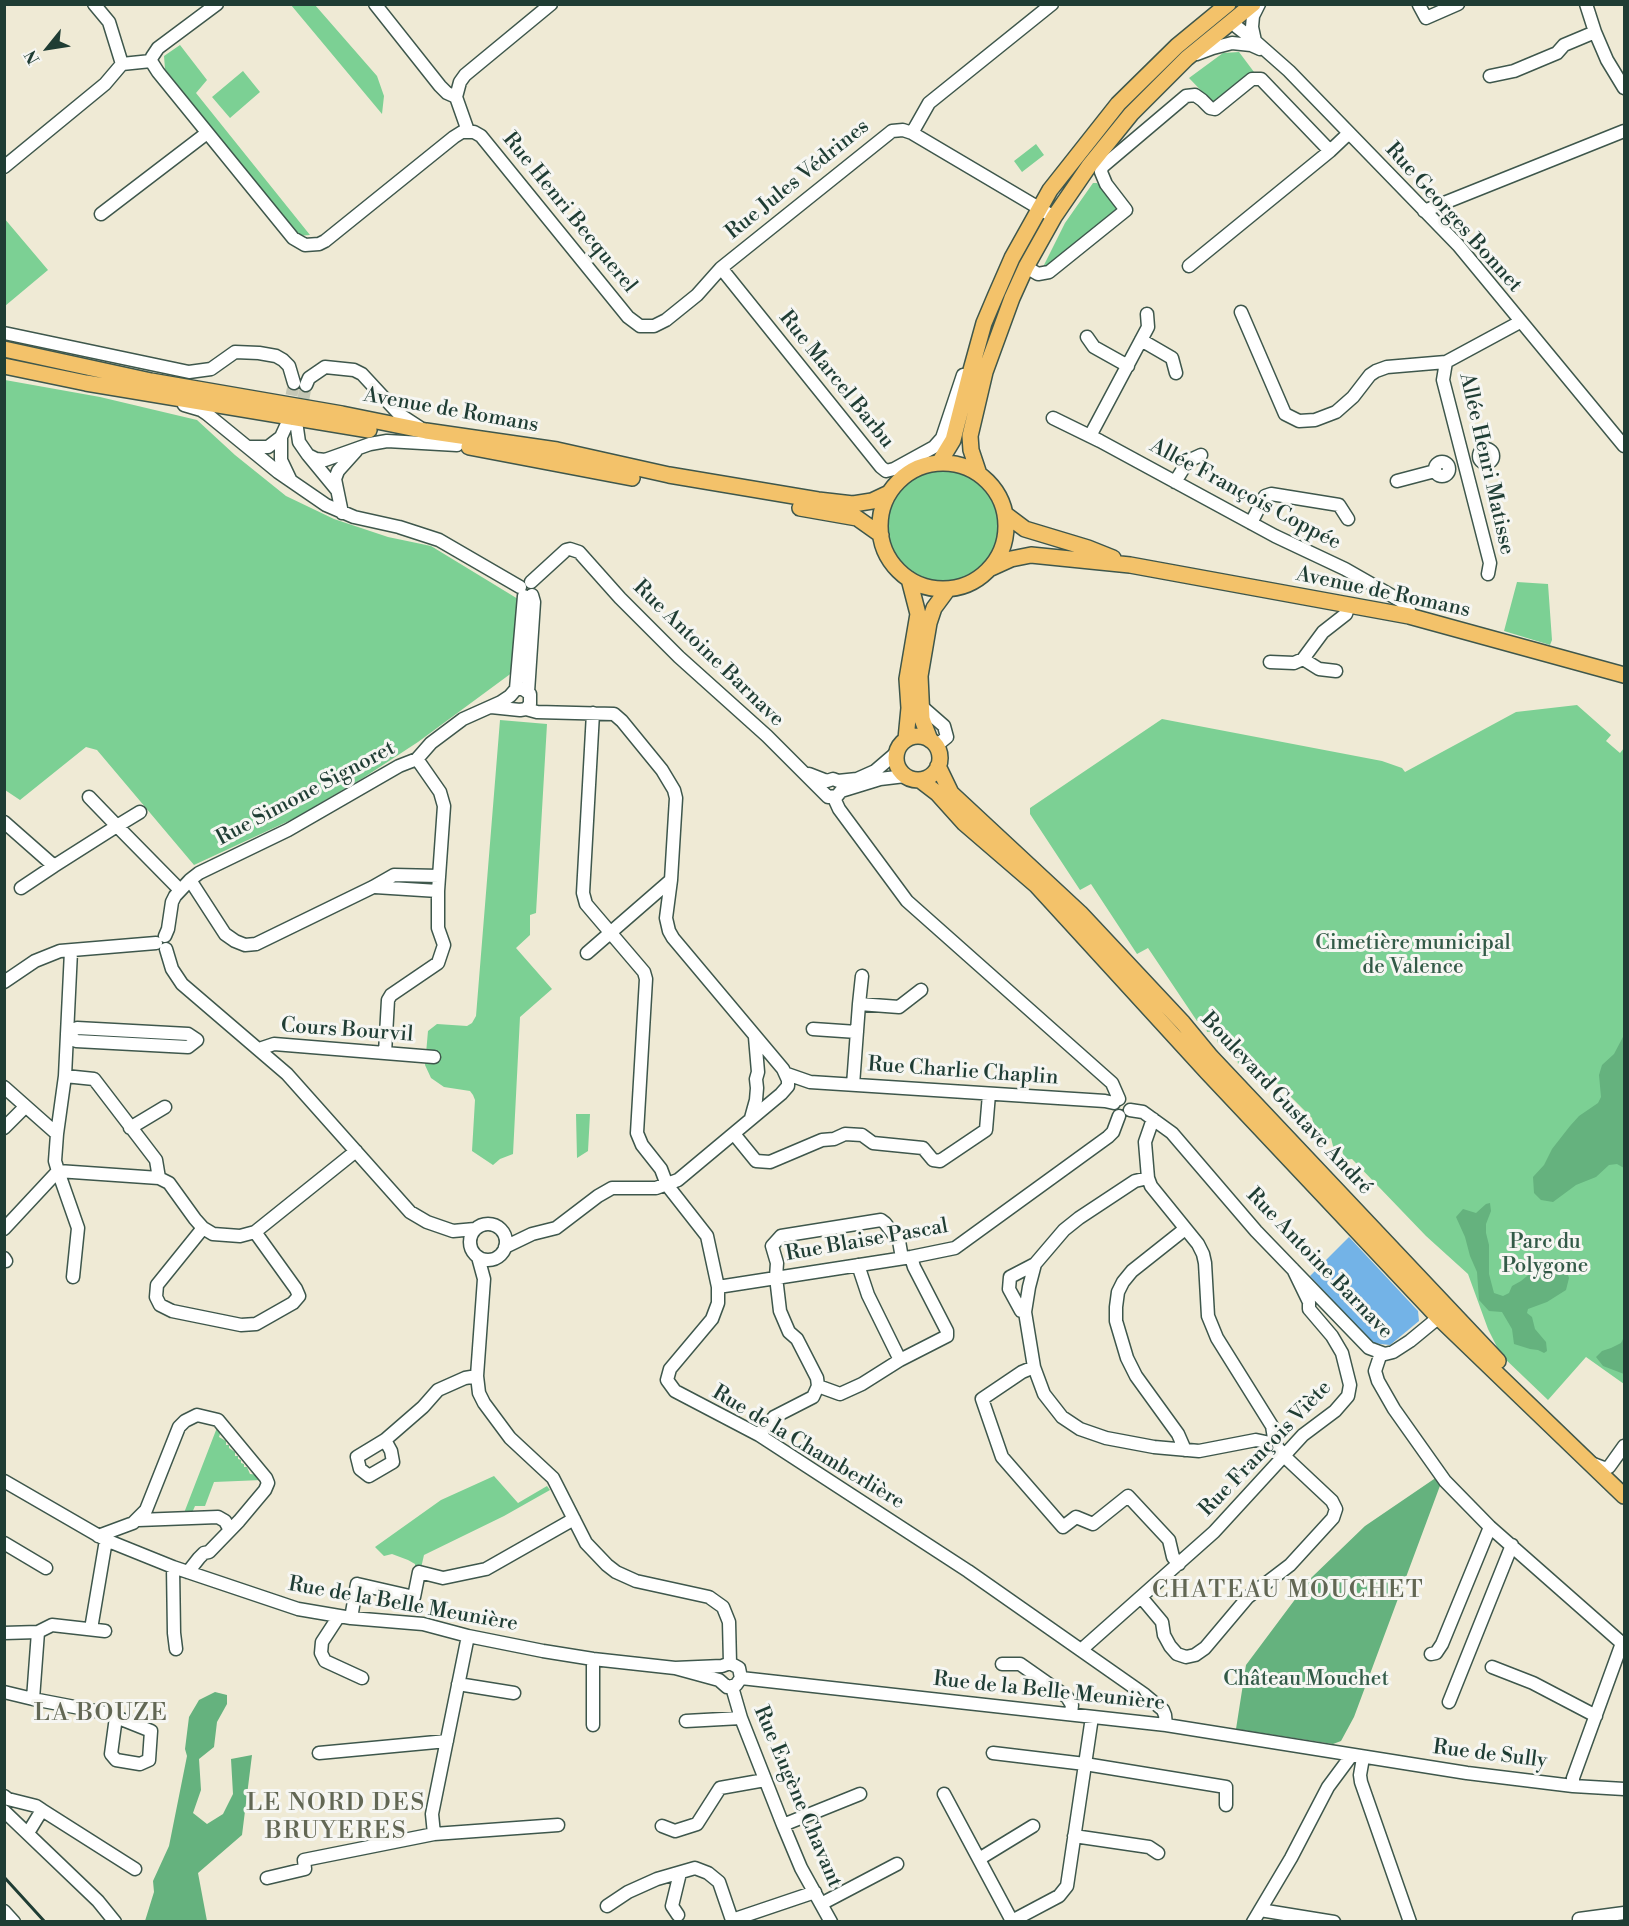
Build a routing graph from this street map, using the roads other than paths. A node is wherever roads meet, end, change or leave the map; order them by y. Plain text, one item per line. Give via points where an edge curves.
1 (94, 4) edge
2 (217, 4) edge
3 (1052, 4) edge
4 (1253, 4) edge
5 (1259, 4) edge
6 (1420, 4) edge
7 (1458, 4) edge
8 (1586, 4) edge
9 (377, 5) edge
10 (543, 7) edge
11 (1440, 8) edge
12 (1227, 12) edge
13 (1595, 32) junction
14 (1253, 43) junction
15 (1187, 58) junction
16 (152, 61) junction
17 (122, 64) junction
18 (1490, 76) dead end
19 (1624, 88) edge
20 (456, 97) junction
21 (468, 131) junction
22 (908, 131) junction
23 (1624, 131) edge
24 (207, 133) junction
25 (1349, 133) junction
26 (1109, 151) junction
27 (1330, 151) junction
28 (4, 167) edge
29 (1095, 169) junction
30 (1039, 208) junction
31 (1424, 211) junction
32 (101, 214) dead end
33 (1054, 217) junction
34 (1189, 266) dead end
35 (1026, 267) junction
36 (721, 268) junction
37 (1241, 312) dead end
38 (1147, 314) dead end
39 (1520, 322) junction
40 (4, 333) edge
41 (1087, 337) dead end
42 (1141, 340) junction
43 (4, 349) edge
44 (1446, 362) junction
45 (4, 366) edge
46 (1128, 366) junction
47 (1176, 373) dead end
48 (86, 383) junction
49 (963, 410) junction
50 (1053, 418) dead end
51 (288, 430) junction
52 (426, 431) junction
53 (1090, 436) junction
54 (457, 445) junction
55 (1624, 446) edge
56 (249, 447) junction
57 (362, 447) junction
58 (308, 455) junction
59 (1201, 455) dead end
60 (1479, 458) dead end
61 (1465, 462) junction
62 (939, 463) junction
63 (979, 474) junction
64 (1397, 481) dead end
65 (293, 482) junction
66 (1175, 482) junction
67 (336, 489) junction
68 (889, 493) junction
69 (342, 513) junction
70 (1005, 514) junction
71 (1348, 519) dead end
72 (1251, 523) junction
73 (881, 535) junction
74 (1130, 565) junction
75 (989, 570) junction
76 (1488, 574) dead end
77 (909, 579) junction
78 (948, 589) junction
79 (527, 590) junction
80 (1349, 605) junction
81 (1409, 616) junction
82 (1303, 659) junction
83 (1270, 662) dead end
84 (1336, 671) dead end
85 (1624, 675) edge
86 (521, 699) junction
87 (593, 713) junction
88 (906, 740) junction
89 (933, 743) junction
90 (896, 753) junction
91 (417, 759) junction
92 (938, 766) junction
93 (913, 778) junction
94 (833, 788) junction
95 (89, 797) dead end
96 (140, 812) dead end
97 (4, 822) edge
98 (117, 826) junction
99 (54, 866) junction
100 (439, 876) junction
101 (190, 880) junction
102 (671, 880) junction
103 (373, 887) junction
104 (21, 888) dead end
105 (180, 890) junction
106 (438, 891) junction
107 (610, 932) junction
108 (162, 943) junction
109 (71, 951) junction
110 (587, 953) dead end
111 (862, 976) dead end
112 (4, 982) edge
113 (921, 990) dead end
114 (859, 1004) junction
115 (813, 1029) dead end
116 (857, 1032) junction
117 (67, 1033) junction
118 (755, 1037) junction
119 (259, 1049) junction
120 (385, 1053) junction
121 (434, 1057) dead end
122 (783, 1070) junction
123 (758, 1072) junction
124 (65, 1076) junction
125 (810, 1082) junction
126 (853, 1085) junction
127 (4, 1087) edge
128 (757, 1088) junction
129 (781, 1094) junction
130 (989, 1094) junction
131 (1116, 1101) junction
132 (25, 1107) junction
133 (165, 1107) dead end
134 (1124, 1113) junction
135 (751, 1118) junction
136 (1153, 1119) junction
137 (4, 1128) edge
138 (130, 1128) junction
139 (57, 1134) junction
140 (734, 1134) junction
141 (356, 1151) junction
142 (58, 1171) junction
143 (159, 1178) junction
144 (1148, 1178) junction
145 (667, 1185) junction
146 (203, 1228) junction
147 (4, 1229) edge
148 (475, 1229) junction
149 (1185, 1229) junction
150 (502, 1230) junction
151 (453, 1231) junction
152 (255, 1232) junction
153 (532, 1234) junction
154 (470, 1246) junction
155 (505, 1247) junction
156 (478, 1257) junction
157 (907, 1257) junction
158 (494, 1259) junction
159 (1035, 1264) junction
160 (858, 1265) junction
161 (1293, 1269) junction
162 (73, 1277) dead end
163 (776, 1277) junction
164 (484, 1279) junction
165 (718, 1287) junction
166 (1025, 1312) junction
167 (1440, 1315) junction
168 (1475, 1338) junction
169 (1381, 1353) junction
170 (900, 1360) junction
171 (1034, 1367) junction
172 (477, 1376) junction
173 (818, 1386) junction
174 (1541, 1411) junction
175 (759, 1436) junction
176 (385, 1440) dead end
177 (1275, 1444) junction
178 (1624, 1446) edge
179 (1185, 1450) junction
180 (1284, 1456) junction
181 (1588, 1461) junction
182 (1610, 1467) junction
183 (4, 1481) edge
184 (1624, 1482) edge
185 (1624, 1496) edge
186 (574, 1519) junction
187 (135, 1522) junction
188 (1490, 1527) junction
189 (230, 1530) junction
190 (102, 1538) junction
191 (4, 1543) edge
192 (1512, 1545) junction
193 (127, 1548) junction
194 (1179, 1564) junction
195 (173, 1567) junction
196 (46, 1568) dead end
197 (188, 1572) junction
198 (1141, 1597) junction
199 (345, 1617) junction
200 (91, 1629) junction
201 (105, 1631) dead end
202 (38, 1632) junction
203 (4, 1633) edge
204 (468, 1636) junction
205 (1623, 1644) edge
206 (176, 1649) dead end
207 (1081, 1650) junction
208 (1431, 1654) dead end
209 (593, 1659) junction
210 (1002, 1664) dead end
211 (726, 1665) junction
212 (1492, 1667) dead end
213 (675, 1668) junction
214 (362, 1678) dead end
215 (719, 1680) junction
216 (736, 1682) junction
217 (458, 1684) junction
218 (4, 1692) edge
219 (514, 1693) dead end
220 (33, 1699) junction
221 (1449, 1702) dead end
222 (1071, 1714) junction
223 (1596, 1716) junction
224 (116, 1717) dead end
225 (1092, 1717) junction
226 (741, 1718) junction
227 (686, 1721) dead end
228 (593, 1725) dead end
229 (1166, 1725) junction
230 (447, 1741) junction
231 (319, 1753) dead end
232 (993, 1753) dead end
233 (1357, 1757) junction
234 (1085, 1764) junction
235 (765, 1780) junction
236 (1573, 1786) junction
237 (1624, 1789) edge
238 (860, 1794) dead end
239 (944, 1794) dead end
240 (4, 1796) edge
241 (1226, 1805) dead end
242 (42, 1810) junction
243 (4, 1811) edge
244 (558, 1825) dead end
245 (783, 1825) junction
246 (662, 1826) dead end
247 (1033, 1826) dead end
248 (28, 1833) junction
249 (434, 1834) junction
250 (1074, 1836) junction
251 (1158, 1853) dead end
252 (979, 1859) junction
253 (897, 1864) dead end
254 (135, 1869) dead end
255 (680, 1873) junction
256 (267, 1878) dead end
257 (815, 1893) junction
258 (821, 1904) junction
259 (607, 1906) dead end
260 (4, 1911) edge
261 (1624, 1913) edge
262 (678, 1915) dead end
263 (1256, 1916) edge
264 (1579, 1919) dead end
265 (1011, 1921) edge
266 (14, 1922) edge
267 (115, 1922) edge
268 (831, 1922) edge
269 (1334, 1922) edge
270 (1410, 1922) edge

1 - 17 street via 109,22
2 - 16 street via 158,48
3 - 22 street via 929,103
4 - 12 main road
5 - 14 street via 1253,16
6 - 11 street via 1426,18
7 - 11 street
8 - 13 street
9 - 20 street via 440,86
10 - 20 street via 465,75
12 - 14 street, Rue Georges Bonnet
12 - 15 main road
12 - 30 main road via 1177,46 1118,104
13 - 18 street via 1564,45 1557,53 1514,71
13 - 19 street
14 - 15 street via 1222,45
14 - 25 street, Rue Georges Bonnet via 1289,71
15 - 26 main road via 1131,114
16 - 17 street
16 - 24 street
17 - 28 street via 105,84
20 - 21 street
21 - 24 street via 454,136 325,241 313,246 293,238
21 - 36 street, Rue Henri Becquerel via 481,136 628,317 640,326 654,326 666,320 697,295
22 - 30 street
22 - 36 street, Rue Jules Védrines via 888,133
23 - 31 street
24 - 32 street
25 - 27 street
25 - 31 street, Rue Georges Bonnet
26 - 27 street via 1186,96 1195,96 1215,110 1252,79 1261,79
26 - 29 main road
27 - 34 street
29 - 33 main road
29 - 35 street via 1126,210 1049,272 1038,274
30 - 33 street
30 - 49 main road via 1004,274 984,323
31 - 39 street, Rue Georges Bonnet via 1473,263
33 - 35 main road
35 - 49 main road via 985,372
36 - 49 street, Rue Marcel Barbu via 886,471 939,442
37 - 44 street via 1284,414 1299,421 1336,412 1376,371
38 - 42 street via 1148,327
39 - 44 street
39 - 55 street, Rue Georges Bonnet
40 - 52 street via 189,372 211,369 242,351 276,356 289,366 300,384 326,367 354,370 399,414
41 - 46 street via 1095,347
42 - 46 street
42 - 47 street via 1172,358
43 - 52 main road, Avenue de Romans via 151,381
44 - 61 street, Allée Henri Matisse via 1443,380
45 - 48 main road, Avenue de Romans
46 - 53 street
48 - 54 main road, Avenue de Romans
48 - 56 street via 201,410
49 - 62 main road via 953,440
49 - 63 main road
50 - 53 street, Allée François Coppée
51 - 56 street via 268,447
51 - 58 street
51 - 65 street via 281,460
52 - 68 main road, Avenue de Romans via 557,450 827,502 862,503
53 - 66 street, Allée François Coppée
54 - 57 street via 387,441
54 - 73 main road, Avenue de Romans via 845,516 864,522
56 - 65 street
57 - 58 street via 325,460
57 - 67 street via 338,471
58 - 67 street
59 - 66 street via 1188,461
60 - 61 street
61 - 64 street via 1449,466 1444,475 1435,471
61 - 76 street, Allée Henri Matisse via 1490,563
62 - 63 main road via 960,465
62 - 68 main road via 911,472
63 - 70 main road via 996,492
65 - 69 street
66 - 72 street, Allée François Coppée
67 - 69 street
68 - 73 main road via 882,509
69 - 79 street via 439,540
70 - 74 main road, Avenue de Romans via 1025,529
70 - 75 main road via 1005,538
71 - 72 street via 1339,505 1271,494 1265,496
72 - 81 street, Allée François Coppée via 1401,601
73 - 77 main road via 887,555
74 - 75 main road, Avenue de Romans via 1031,555
74 - 80 main road, Avenue de Romans
75 - 78 main road via 974,581
77 - 78 main road via 934,589
77 - 88 main road via 918,614 907,679
78 - 89 main road, Boulevard Gustave André via 929,623 920,676 922,719
79 - 86 street via 534,602
79 - 94 street, Rue Antoine Barnave via 566,550 579,552 679,657 806,773
80 - 81 main road, Avenue de Romans
80 - 82 street via 1346,614 1323,632
81 - 85 main road, Avenue de Romans
82 - 83 street via 1294,663
82 - 84 street via 1319,669
86 - 87 street via 537,712
86 - 91 street, Rue Simone Signoret via 482,709 463,719
87 - 102 street via 618,717 674,790
87 - 107 street, Rue de la Chamberlière via 584,893 586,904
88 - 89 main road via 922,736
88 - 90 main road
89 - 92 main road, Boulevard Gustave André via 940,759
90 - 93 main road, Boulevard Gustave André via 897,766
90 - 94 street via 867,775
91 - 100 street via 441,792 444,806
91 - 101 street, Rue Simone Signoret
92 - 93 main road via 931,776
92 - 168 main road, Boulevard Gustave André via 951,793 1080,913
93 - 94 street via 880,779
93 - 167 main road, Boulevard Gustave André via 937,793 964,823 1036,885 1207,1072
94 - 131 street via 839,809 908,901 1112,1083
95 - 98 street
96 - 98 street
97 - 99 street
98 - 99 street
98 - 105 street
99 - 104 street
100 - 103 street via 394,875
100 - 106 street
101 - 103 street via 225,934 245,945 256,944
101 - 105 street, Rue Simone Signoret
102 - 107 street
102 - 118 street via 666,918 669,931
103 - 106 street
105 - 108 street, Rue Simone Signoret via 172,902
106 - 120 street via 442,955 438,963 388,999
107 - 110 street
107 - 145 street, Rue de la Chamberlière via 646,979 637,1133
108 - 109 street
108 - 119 street via 176,977
109 - 112 street via 42,958
109 - 117 street
111 - 114 street
113 - 114 street via 898,1007
114 - 116 street
115 - 116 street
116 - 126 street
117 - 117 street via 76,1041 188,1047 197,1040 188,1034 77,1028
117 - 124 street
118 - 122 street
118 - 123 street
119 - 120 street, Cours Bourvil via 274,1044
119 - 141 street via 295,1082
120 - 121 street, Cours Bourvil
122 - 123 street via 770,1065
122 - 125 street, Rue Charlie Chaplin
122 - 129 street via 788,1080
123 - 128 street
124 - 138 street via 94,1079
124 - 139 street
125 - 126 street, Rue Charlie Chaplin
125 - 129 street, Rue Charlie Chaplin
126 - 130 street, Rue Charlie Chaplin
127 - 132 street
128 - 129 street via 768,1097
128 - 135 street
129 - 135 street, Rue Charlie Chaplin
130 - 131 street, Rue Charlie Chaplin
130 - 140 street via 986,1130 940,1161 933,1160 923,1148 873,1143 862,1136 845,1134 770,1162 756,1161
131 - 134 street via 1114,1112
132 - 137 street
132 - 139 street
133 - 138 street
134 - 136 street, Rue Antoine Barnave via 1143,1112
134 - 157 street, Rue Blaise Pascal via 1108,1137 955,1248
135 - 140 street, Rue Charlie Chaplin
136 - 144 street via 1145,1142
136 - 161 street, Rue Antoine Barnave via 1172,1133
138 - 143 street via 156,1160
139 - 142 street
140 - 145 street, Rue Charlie Chaplin via 686,1175
141 - 151 street via 410,1212
141 - 152 street
142 - 143 street
142 - 147 street
142 - 162 street via 78,1228
143 - 146 street via 169,1184
144 - 149 street
144 - 159 street via 1135,1181 1079,1218
145 - 153 street via 612,1188 556,1228
145 - 165 street, Rue de la Chamberlière via 707,1236
146 - 152 street via 213,1234 240,1236
146 - 152 street via 158,1285 156,1297 160,1305 172,1311 241,1325 256,1324 299,1296
148 - 150 street via 489,1224
148 - 151 street
148 - 154 street
149 - 177 street via 1203,1254 1208,1316 1217,1338 1272,1426
149 - 179 street via 1127,1277 1118,1292 1116,1321 1136,1376
150 - 153 street
150 - 155 street
151 - 154 street
153 - 155 street
154 - 156 street
155 - 158 street
156 - 158 street
156 - 164 street
157 - 160 street, Rue Blaise Pascal
157 - 163 street via 880,1220 781,1236 772,1246
157 - 170 street via 947,1336
158 - 164 street
159 - 166 street
159 - 166 street via 1010,1277 1009,1289
160 - 163 street, Rue Blaise Pascal
160 - 170 street
161 - 169 street, Rue Antoine Barnave via 1369,1348
161 - 180 street, Rue François Viète via 1309,1309 1342,1353 1350,1385 1344,1403
163 - 165 street, Rue Blaise Pascal
163 - 173 street via 780,1311
164 - 172 street
165 - 175 street, Rue de la Chamberlière via 712,1319 670,1370 667,1380 675,1392
166 - 171 street
167 - 168 street via 1446,1311
167 - 169 street via 1401,1348
167 - 174 main road, Boulevard Gustave André
168 - 174 main road, Boulevard Gustave André
169 - 188 street, Rue Antoine Barnave via 1375,1371 1388,1400 1445,1481
170 - 173 street via 840,1394
171 - 179 street via 1044,1394 1062,1417 1080,1429 1106,1438
171 - 194 street via 982,1399 1002,1457 1063,1527 1076,1517 1093,1524 1128,1496 1169,1540
172 - 176 street via 438,1390
172 - 186 street via 484,1403 510,1438 553,1478
173 - 175 street via 813,1396 774,1417
174 - 181 main road, Boulevard Gustave André
174 - 182 main road, Boulevard Gustave André
175 - 207 street, Rue de la Chamberlière via 969,1571
177 - 179 street via 1256,1440
177 - 180 street
178 - 182 street
180 - 194 street, Rue François Viète
180 - 198 street via 1336,1509 1333,1518 1290,1565 1248,1597 1205,1648 1186,1657 1170,1646 1162,1622
181 - 182 street
181 - 185 main road, Boulevard Gustave André
182 - 184 main road, Boulevard Gustave André
183 - 190 street, Rue de la Belle Meunière
186 - 199 street via 486,1569 443,1578 419,1572 414,1597 357,1584
186 - 211 street via 591,1549 616,1572 636,1581 709,1597 723,1607 729,1622
187 - 189 street via 218,1517
187 - 189 street via 146,1510 179,1427 197,1415 218,1420 268,1483
187 - 190 street
187 - 193 street
188 - 192 street, Rue Antoine Barnave
188 - 208 street via 1443,1644 1437,1653
189 - 197 street
190 - 193 street, Rue de la Belle Meunière
190 - 200 street
191 - 196 street
192 - 205 street, Rue Antoine Barnave
192 - 221 street
193 - 195 street, Rue de la Belle Meunière
194 - 198 street, Rue François Viète
195 - 197 street, Rue de la Belle Meunière
195 - 206 street
197 - 199 street, Rue de la Belle Meunière via 298,1609
198 - 207 street, Rue François Viète
199 - 204 street, Rue de la Belle Meunière via 423,1624
199 - 214 street via 322,1642 321,1653 325,1660
200 - 201 street
200 - 202 street via 52,1625
202 - 203 street
202 - 220 street
204 - 209 street, Rue de la Belle Meunière
204 - 217 street
205 - 223 street
207 - 229 street, Rue de la Chamberlière via 1162,1710
209 - 213 street, Rue de la Belle Meunière
209 - 228 street
210 - 222 street via 1020,1664 1068,1697
211 - 213 street, Rue de la Belle Meunière
211 - 215 street via 719,1670
211 - 216 street via 739,1668
212 - 223 street via 1533,1683
213 - 215 street, Rue de la Belle Meunière
215 - 216 street via 722,1684
216 - 222 street, Rue de la Belle Meunière
216 - 226 street, Rue Eugène Chavant
217 - 219 street
217 - 230 street
218 - 220 street
220 - 224 street
222 - 225 street, Rue de la Belle Meunière
223 - 236 street
225 - 229 street, Rue de la Belle Meunière
225 - 234 street
226 - 227 street
226 - 235 street, Rue Eugène Chavant
229 - 233 street, Rue de la Belle Meunière
230 - 231 street
230 - 249 street via 432,1814
232 - 234 street
233 - 236 street, Rue de Sully
233 - 263 street via 1328,1787
233 - 270 street via 1361,1782
234 - 241 street via 1226,1787
234 - 250 street
235 - 245 street, Rue Eugène Chavant
235 - 246 street via 720,1788 696,1824 675,1830
236 - 237 street, Rue de Sully
238 - 245 street
239 - 252 street
240 - 242 street
242 - 248 street
242 - 254 street
243 - 248 street
244 - 249 street
245 - 257 street, Rue Eugène Chavant
247 - 252 street
248 - 267 street via 98,1900
249 - 256 street via 304,1860 305,1869
250 - 251 street via 1149,1847
250 - 265 street via 1067,1886 1059,1896
252 - 265 street
253 - 258 street
255 - 257 street via 694,1868 719,1882 732,1920
255 - 259 street via 628,1892
255 - 262 street via 672,1906
257 - 258 street, Rue Eugène Chavant
258 - 268 street, Rue Eugène Chavant
260 - 266 street
261 - 264 street
263 - 269 street

